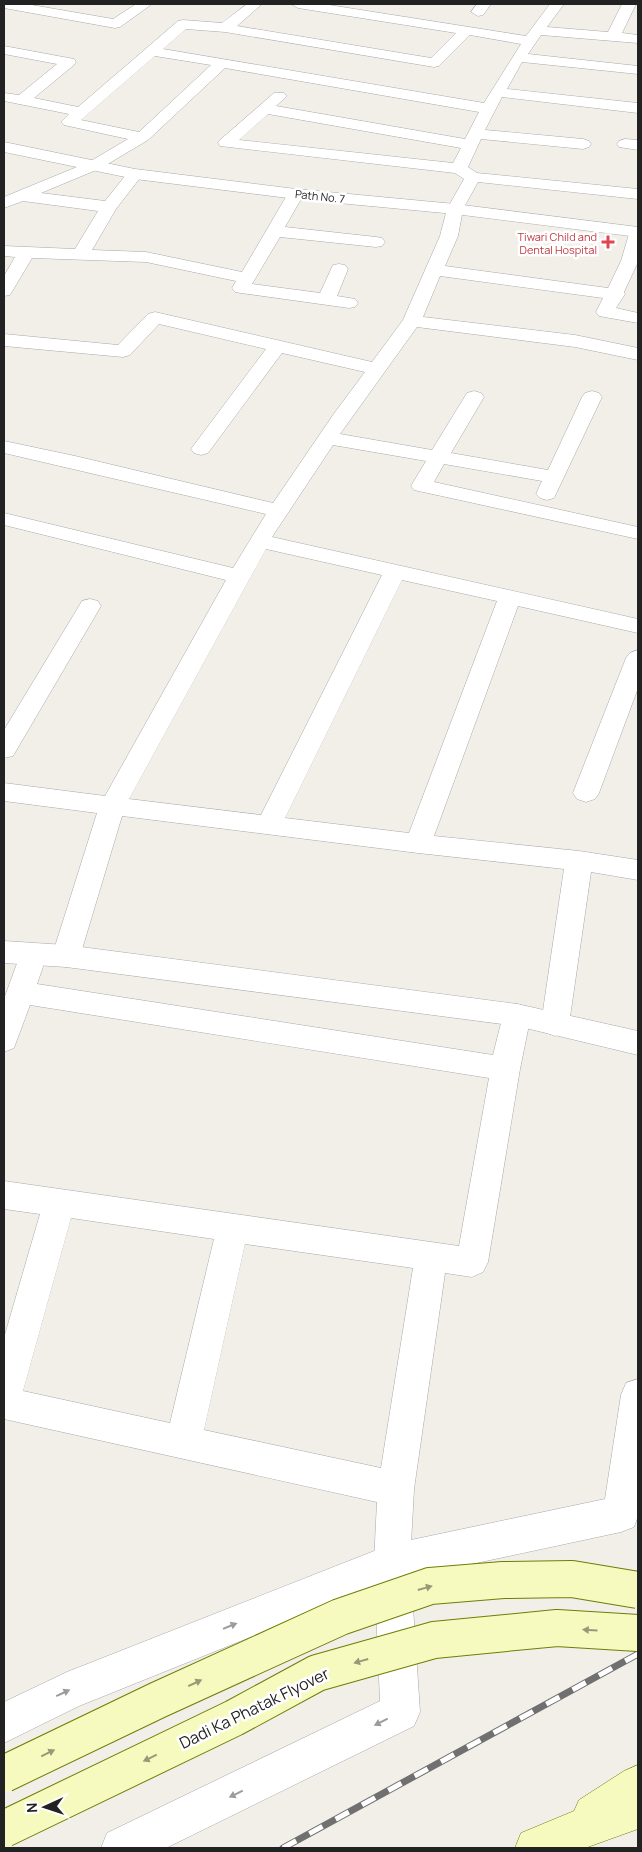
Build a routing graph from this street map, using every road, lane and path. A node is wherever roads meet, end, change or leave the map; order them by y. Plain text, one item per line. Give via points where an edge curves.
1 (4, 4) edge
2 (145, 4) edge
3 (255, 4) edge
4 (298, 4) edge
5 (557, 4) edge
6 (630, 4) edge
7 (341, 11) junction
8 (226, 28) junction
9 (466, 31) junction
10 (534, 36) junction
11 (613, 37) junction
12 (638, 39) edge
13 (307, 43) junction
14 (4, 50) edge
15 (152, 51) junction
16 (388, 56) junction
17 (518, 57) junction
18 (222, 63) junction
19 (638, 70) edge
20 (274, 72) junction
21 (300, 77) junction
22 (359, 86) junction
23 (497, 92) junction
24 (4, 97) edge
25 (22, 100) junction
26 (638, 108) edge
27 (266, 109) junction
28 (489, 109) junction
29 (82, 112) junction
30 (142, 136) junction
31 (473, 140) junction
32 (583, 144) dead end
33 (4, 147) edge
34 (95, 166) junction
35 (466, 173) junction
36 (135, 174) junction
37 (4, 194) edge
38 (296, 194) junction
39 (638, 194) edge
40 (21, 196) junction
41 (4, 203) edge
42 (109, 207) junction
43 (456, 209) junction
44 (273, 231) junction
45 (638, 233) edge
46 (376, 242) dead end
47 (4, 251) edge
48 (26, 253) junction
49 (81, 254) junction
50 (634, 261) edge
51 (339, 269) dead end
52 (434, 270) junction
53 (247, 278) junction
54 (4, 291) edge
55 (616, 294) junction
56 (326, 300) junction
57 (349, 303) dead end
58 (638, 318) edge
59 (412, 321) junction
60 (4, 340) edge
61 (277, 347) junction
62 (638, 354) edge
63 (376, 369) junction
64 (474, 396) dead end
65 (592, 397) dead end
66 (328, 438) junction
67 (4, 447) edge
68 (201, 450) dead end
69 (439, 456) junction
70 (553, 477) junction
71 (278, 511) junction
72 (540, 512) junction
73 (4, 519) edge
74 (637, 528) edge
75 (259, 541) junction
76 (395, 571) junction
77 (239, 576) junction
78 (510, 596) junction
79 (90, 606) dead end
80 (638, 626) edge
81 (638, 658) edge
82 (4, 750) edge
83 (4, 792) edge
84 (586, 792) dead end
85 (112, 806) junction
86 (270, 825) junction
87 (418, 844) junction
88 (579, 861) junction
89 (638, 870) edge
90 (4, 952) edge
91 (33, 955) junction
92 (66, 956) junction
93 (20, 992) junction
94 (517, 1016) junction
95 (555, 1024) junction
96 (4, 1040) edge
97 (638, 1043) edge
98 (505, 1069) junction
99 (4, 1195) edge
100 (59, 1203) junction
101 (233, 1228) junction
102 (431, 1257) junction
103 (638, 1395) edge
104 (4, 1396) edge
105 (4, 1403) edge
106 (183, 1443) junction
107 (396, 1489) junction
108 (629, 1510) edge
109 (392, 1562) junction
110 (638, 1590) edge
111 (638, 1633) edge
112 (4, 1723) edge
113 (4, 1774) edge
114 (638, 1785) edge
115 (638, 1809) edge
116 (4, 1829) edge
117 (545, 1843) edge
118 (122, 1848) edge

1 - 2 street via 115,24
3 - 8 street
4 - 7 street
5 - 10 street
6 - 11 street
7 - 9 street
7 - 13 street
8 - 13 street
8 - 15 street via 183,24
9 - 10 street
9 - 16 street via 434,63
10 - 11 street
10 - 17 street
11 - 12 street
13 - 16 street
13 - 20 street
14 - 25 street via 69,62
15 - 18 street
15 - 29 street
16 - 22 street
17 - 19 street
17 - 23 street
18 - 20 street
18 - 30 street
20 - 21 street
21 - 22 street
21 - 27 street
22 - 28 street
23 - 26 street
23 - 28 street
24 - 25 street
25 - 29 street
27 - 31 street
27 - 35 street via 226,143
28 - 31 street
29 - 30 street via 69,122
30 - 34 street
31 - 32 street
31 - 35 street
33 - 34 street, Path No. 7
34 - 36 street, Path No. 7
34 - 40 street
35 - 39 street
35 - 43 street
36 - 38 street, Path No. 7
36 - 42 street
37 - 40 street
38 - 43 street, Path No. 7
38 - 44 street
40 - 41 street
40 - 42 street
42 - 49 street
43 - 45 street, Path No. 7
43 - 52 street via 450,236
44 - 46 street
44 - 53 street
45 - 50 street
47 - 48 street
48 - 49 street
48 - 54 street
49 - 53 street via 146,257
50 - 55 street
51 - 56 street
52 - 55 street
52 - 59 street
53 - 56 street via 241,288
55 - 58 street via 605,312
56 - 57 street
59 - 62 street via 575,340
59 - 63 street
60 - 61 street via 123,352 156,318
61 - 63 street
61 - 68 street
63 - 66 street
64 - 69 street
65 - 70 street
66 - 69 street
66 - 71 street
67 - 71 street
69 - 70 street
69 - 72 street via 421,486
70 - 72 street
71 - 75 street
72 - 74 street
73 - 77 street
75 - 76 street
75 - 77 street
76 - 78 street
76 - 86 street
77 - 85 street
78 - 80 street
78 - 87 street
79 - 82 street
81 - 84 street
83 - 85 street
85 - 86 street
85 - 92 street
86 - 87 street
87 - 88 street
88 - 89 street
88 - 95 street
90 - 91 street
91 - 92 street
91 - 93 street
92 - 94 street
93 - 96 street
93 - 98 street
94 - 95 street
94 - 98 street
95 - 97 street
98 - 102 street via 472,1262
99 - 100 street
100 - 101 street
100 - 104 street
101 - 102 street
101 - 106 street
102 - 107 street
103 - 108 street
105 - 106 street
106 - 107 street
107 - 109 street
108 - 109 street
112 -> 109 street via 67,1691
109 -> 118 street via 400,1712
113 -> 110 main road, bridge via 340,1617 430,1586 572,1579
111 -> 116 main road, Dadi Ka Phatak Flyover, bridge via 557,1628 434,1640 317,1673 234,1718
114 - 117 main road
115 - 117 main road

